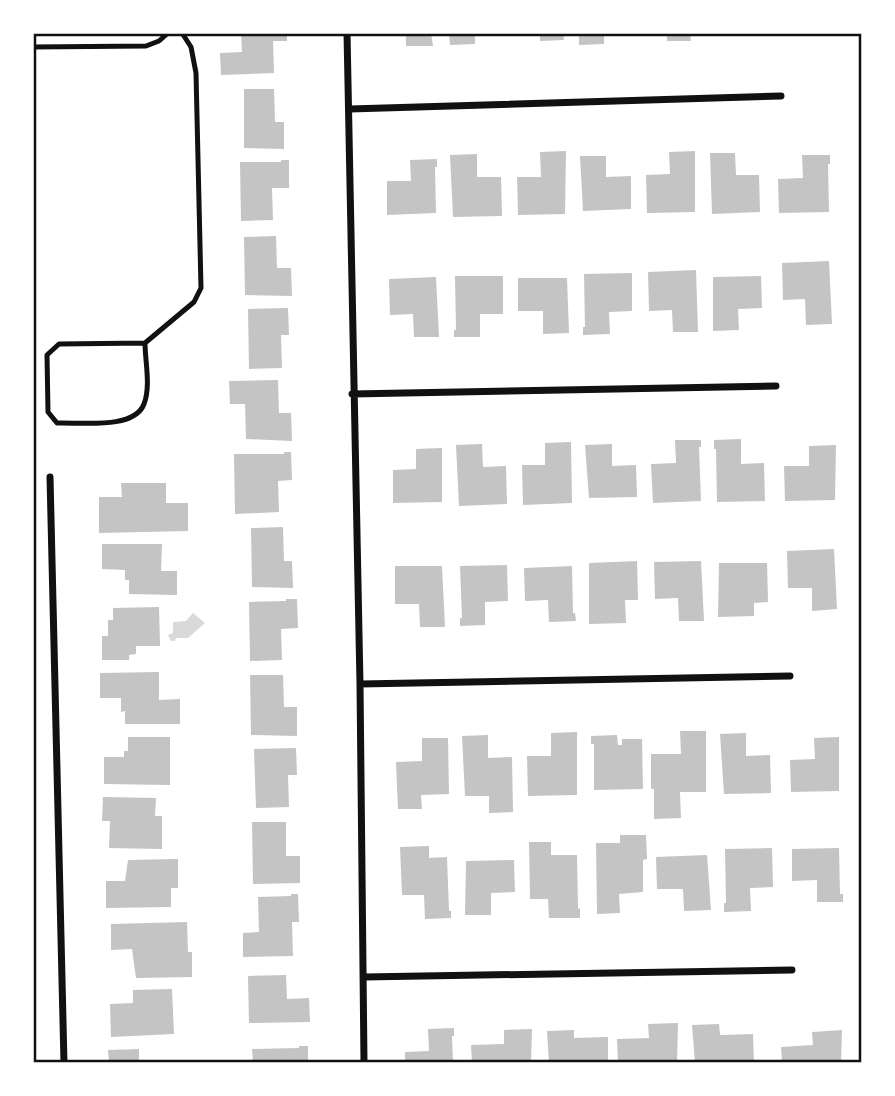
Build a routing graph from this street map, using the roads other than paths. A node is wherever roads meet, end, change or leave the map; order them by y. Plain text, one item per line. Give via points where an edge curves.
1 (168, 33) edge
2 (182, 33) edge
3 (347, 33) edge
4 (33, 47) edge
5 (781, 96) dead end
6 (350, 109) junction
7 (145, 343) junction
8 (776, 386) dead end
9 (352, 394) junction
10 (50, 477) dead end
11 (789, 676) dead end
12 (360, 684) junction
13 (792, 970) dead end
14 (364, 977) junction
15 (64, 1063) edge
16 (364, 1063) edge

1 - 4 lane via 146,46
2 - 7 lane via 191,47 196,73 201,288 194,302
3 - 6 street
5 - 6 street
6 - 9 street
7 - 7 lane via 59,344 47,355 48,412 57,423 124,422 136,416 146,391
8 - 9 street
9 - 12 street
10 - 15 street
11 - 12 street
12 - 14 street
13 - 14 street
14 - 16 street

